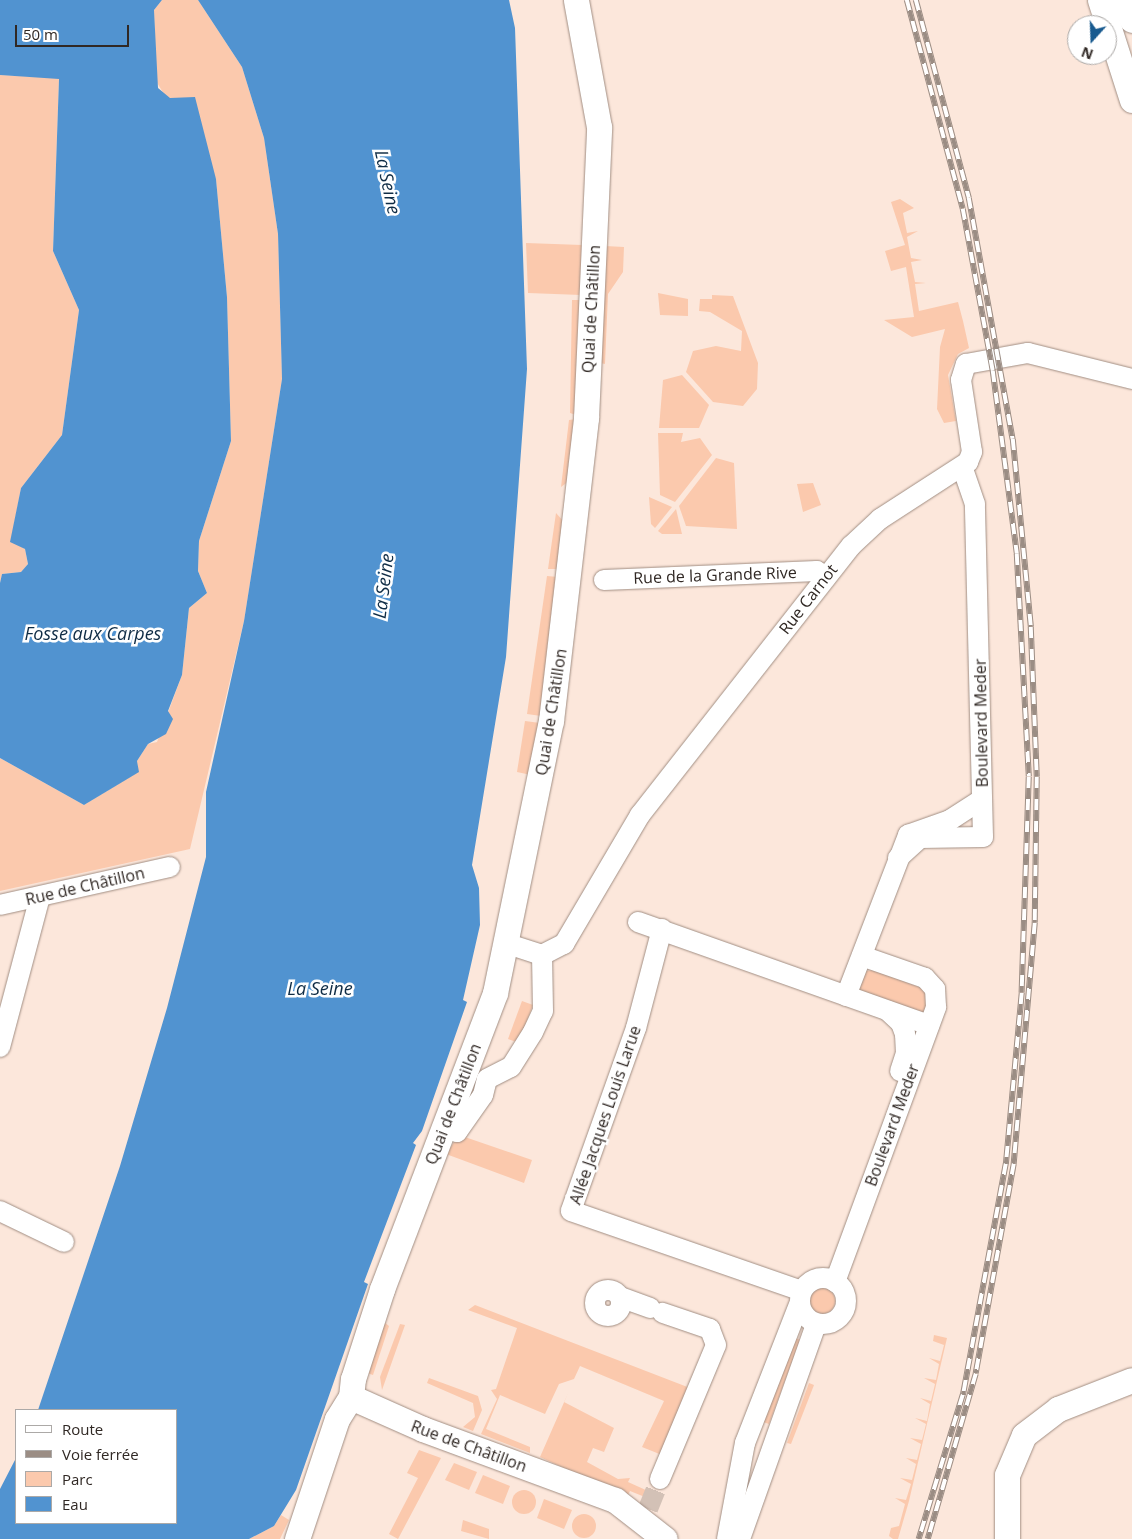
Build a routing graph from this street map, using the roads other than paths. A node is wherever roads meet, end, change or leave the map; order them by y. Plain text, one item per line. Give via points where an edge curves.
1 (576, 0) edge
2 (1100, 0) edge
3 (1125, 0) edge
4 (1132, 20) edge
5 (1132, 100) edge
6 (1132, 379) edge
7 (962, 467) junction
8 (825, 578) junction
9 (604, 580) dead end
10 (982, 800) junction
11 (898, 858) junction
12 (170, 867) dead end
13 (40, 897) junction
14 (0, 905) edge
15 (638, 922) dead end
16 (662, 929) junction
17 (508, 944) junction
18 (542, 955) junction
19 (862, 956) junction
20 (846, 996) junction
21 (888, 1011) junction
22 (5, 1014) edge
23 (929, 1025) junction
24 (0, 1047) edge
25 (444, 1127) junction
26 (0, 1211) edge
27 (64, 1242) dead end
28 (829, 1280) junction
29 (801, 1296) junction
30 (620, 1297) dead end
31 (816, 1324) junction
32 (1132, 1380) edge
33 (357, 1401) junction
34 (660, 1479) tunnel mouth
35 (644, 1523) edge
36 (296, 1539) edge
37 (665, 1539) edge
38 (727, 1539) edge
39 (740, 1539) edge
40 (1007, 1539) edge

1 - 17 main road, Quai de Châtillon via 599,127 586,418 551,721
2 - 5 main road
3 - 4 main road
6 - 7 street via 1028,353 966,364 961,380 972,452
7 - 8 street, Rue Carnot via 880,519
7 - 10 street, Boulevard Meder via 975,504
8 - 9 street, Rue de la Grande Rive via 817,572
8 - 18 street, Rue Carnot via 635,823 568,938 556,951
10 - 11 street, Boulevard Meder via 950,820 912,832
10 - 11 street via 983,837 920,838
11 - 19 street, Boulevard Meder
12 - 13 street, Rue de Châtillon
13 - 14 street, Rue de Châtillon
13 - 22 street
15 - 16 street
16 - 20 street
16 - 29 street, Allée Jacques Louis Larue via 636,1028 571,1210
17 - 18 street
17 - 25 main road, Quai de Châtillon via 495,993
18 - 25 street via 542,1011 533,1032 511,1067 488,1079 483,1095 457,1132
19 - 20 street, Boulevard Meder
19 - 23 street, Boulevard Meder via 932,983 936,1007
20 - 21 street
21 - 23 street
21 - 28 street via 901,1023 906,1053
22 - 24 street
23 - 28 street, Boulevard Meder
25 - 33 main road, Quai de Châtillon via 382,1289 353,1379
26 - 27 street
28 - 29 street via 811,1282
28 - 31 street via 844,1293 845,1308 837,1320
29 - 31 street via 804,1315
29 - 38 street via 745,1443
30 - 34 street via 710,1329 716,1345
31 - 39 street
32 - 40 main road via 1058,1409 1024,1436 1007,1475
33 - 35 main road, Rue de Châtillon via 615,1500
33 - 36 main road via 337,1419 314,1496
35 - 37 main road, Rue de Châtillon

